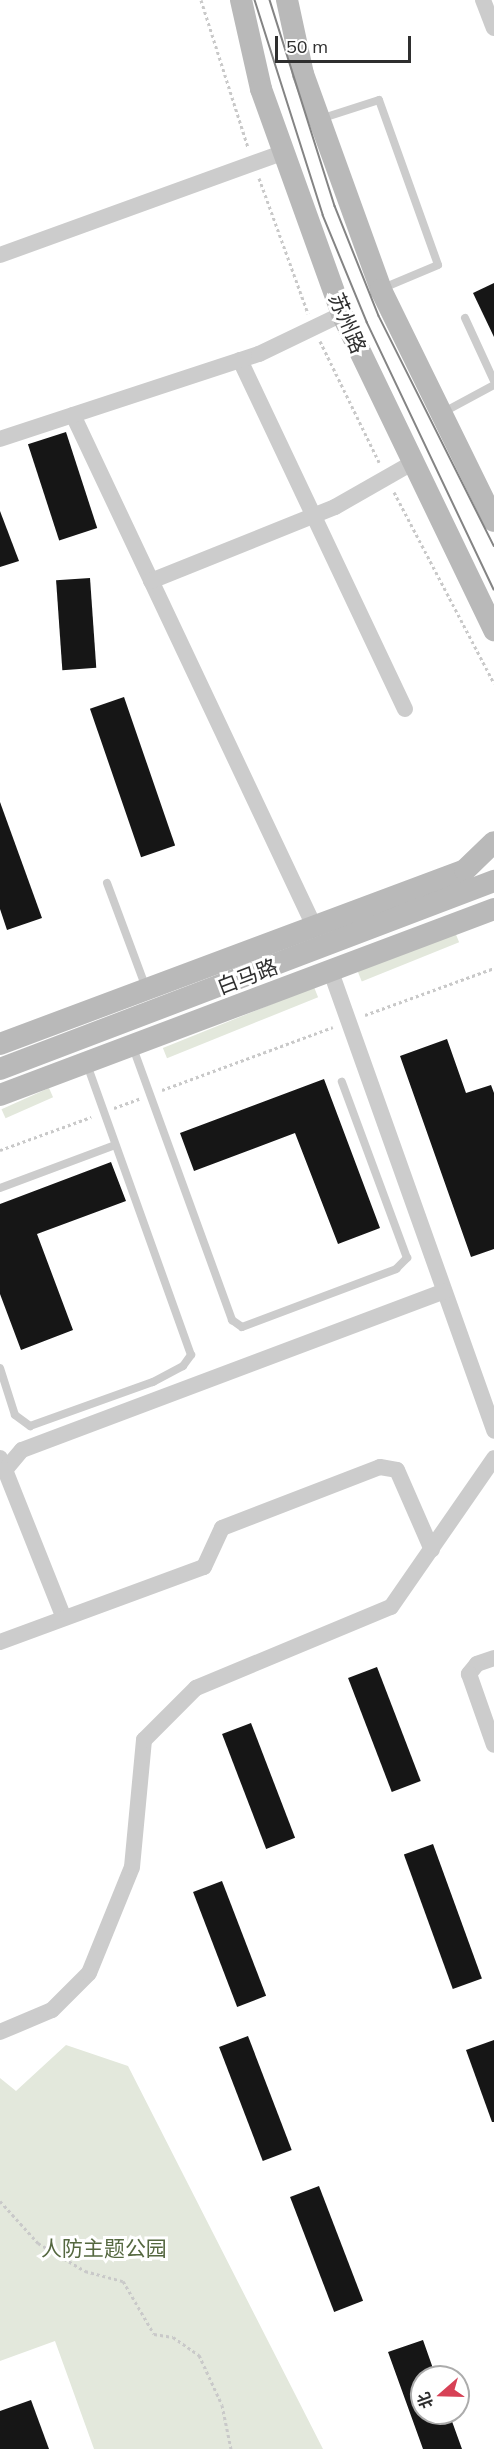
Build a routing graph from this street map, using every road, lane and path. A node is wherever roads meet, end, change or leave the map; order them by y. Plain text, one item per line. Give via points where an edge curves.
1 (242, 0) edge
2 (287, 0) edge
3 (483, 0) edge
4 (494, 28) edge
5 (320, 120) junction
6 (284, 152) junction
7 (0, 255) edge
8 (381, 290) junction
9 (342, 314) junction
10 (465, 318) dead end
11 (240, 360) junction
12 (494, 383) edge
13 (441, 413) junction
14 (73, 415) junction
15 (0, 439) edge
16 (412, 463) junction
17 (313, 517) junction
18 (493, 518) edge
19 (151, 581) junction
20 (494, 630) edge
21 (405, 709) dead end
22 (494, 842) edge
23 (494, 871) edge
24 (494, 881) edge
25 (107, 883) dead end
26 (441, 903) junction
27 (494, 909) edge
28 (471, 918) junction
29 (494, 918) edge
30 (314, 926) junction
31 (494, 968) edge
32 (331, 972) junction
33 (146, 989) junction
34 (154, 1011) junction
35 (348, 1021) junction
36 (0, 1044) edge
37 (132, 1045) junction
38 (86, 1062) junction
39 (0, 1069) edge
40 (342, 1082) dead end
41 (0, 1095) edge
42 (150, 1095) junction
43 (104, 1112) junction
44 (115, 1145) junction
45 (0, 1150) edge
46 (0, 1188) edge
47 (444, 1291) junction
48 (0, 1368) edge
49 (494, 1431) edge
50 (494, 1458) edge
51 (2, 1469) edge
52 (432, 1550) junction
53 (64, 1618) junction
54 (0, 1642) edge
55 (494, 1658) edge
56 (494, 1745) edge
57 (0, 2032) edge
58 (0, 2201) edge
59 (231, 2449) edge

1 - 6 street, 苏州路 via 261,89
2 - 5 street, 苏州路
3 - 4 street
5 - 8 street, 苏州路
5 - 8 lane via 379,100 438,266
6 - 7 street
6 - 9 street, 苏州路
8 - 13 street, 苏州路
9 - 11 street
9 - 16 street, 苏州路
10 - 12 lane
11 - 14 street
11 - 17 street
12 - 13 lane
13 - 18 street, 苏州路
14 - 15 street
14 - 19 street
16 - 17 street via 387,481
16 - 20 street, 苏州路
17 - 19 street
17 - 21 street
19 - 30 street
22 - 30 street via 465,870
23 - 26 street
24 - 26 street, 白马路
25 - 33 lane
26 - 34 street, 白马路
27 - 28 street, 白马路
28 - 29 street
28 - 32 street, 白马路
30 - 33 street
31 - 35 path
32 - 35 street
32 - 37 street, 白马路
33 - 34 lane
33 - 36 street
34 - 39 street, 白马路
35 - 42 path
35 - 47 street
37 - 38 street, 白马路
37 - 42 lane
38 - 41 street, 白马路
38 - 43 lane
40 - 42 lane via 407,1258 396,1269 242,1327 232,1320
42 - 43 path
43 - 44 lane
43 - 45 path
44 - 46 lane
44 - 48 lane via 190,1355 183,1366 153,1382 30,1426 15,1416
47 - 49 street
47 - 51 street via 22,1450
50 - 52 street
51 - 53 street
52 - 53 street via 397,1470 380,1467 222,1528 204,1567
52 - 57 street via 391,1607 196,1688 144,1740 132,1867 89,1973 52,2010
53 - 54 street
55 - 56 street via 477,1664 469,1674
58 - 59 path via 38,2243 85,2271 123,2281 154,2334 173,2337 199,2355 222,2405

